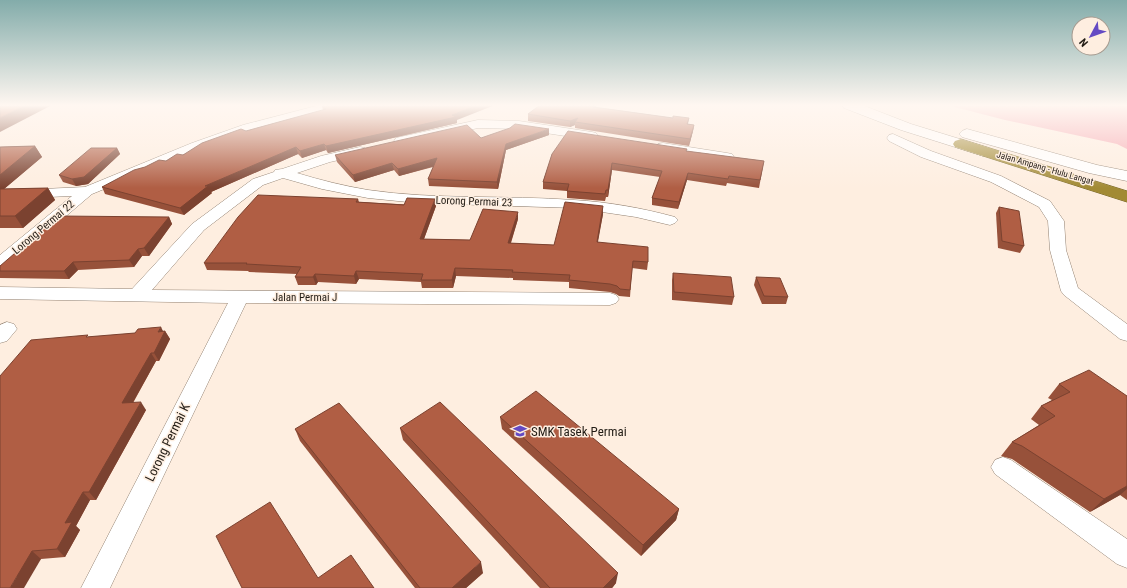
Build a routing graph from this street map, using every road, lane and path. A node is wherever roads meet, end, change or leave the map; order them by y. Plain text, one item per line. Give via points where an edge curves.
1 (235, 132) edge
2 (436, 132) edge
3 (568, 132) edge
4 (924, 132) edge
5 (963, 132) edge
6 (604, 138) edge
7 (893, 138) dead end
8 (961, 144) junction
9 (384, 145) edge
10 (650, 145) edge
11 (370, 148) edge
12 (727, 157) edge
13 (280, 173) junction
14 (1127, 176) edge
15 (87, 191) junction
16 (1127, 191) edge
17 (0, 195) edge
18 (1127, 197) edge
19 (670, 220) dead end
20 (0, 263) edge
21 (0, 293) edge
22 (137, 295) junction
23 (240, 297) junction
24 (610, 299) dead end
25 (1127, 334) edge
26 (1003, 467) dead end
27 (1127, 555) edge
28 (95, 588) edge

1 - 15 street, Lorong Permai 22
2 - 9 street
3 - 6 street
4 - 8 street, Jalan Ampang - Hulu Langat
5 - 14 street, Jalan Ampang - Hulu Langat
7 - 25 street via 926,154 996,179 1045,204 1056,221 1058,250 1070,291
8 - 16 street, Jalan Ampang - Hulu Langat
8 - 18 highway
10 - 12 street
11 - 13 street
13 - 19 street, Lorong Permai 23 via 368,194 418,199 575,204 636,212
13 - 22 street via 258,182 198,227
15 - 17 street, Lorong Permai 22
15 - 20 street, Lorong Permai 22
21 - 22 street, Jalan Permai J
22 - 23 street, Jalan Permai J
23 - 24 street, Jalan Permai J
23 - 28 street, Lorong Permai K
26 - 27 street

